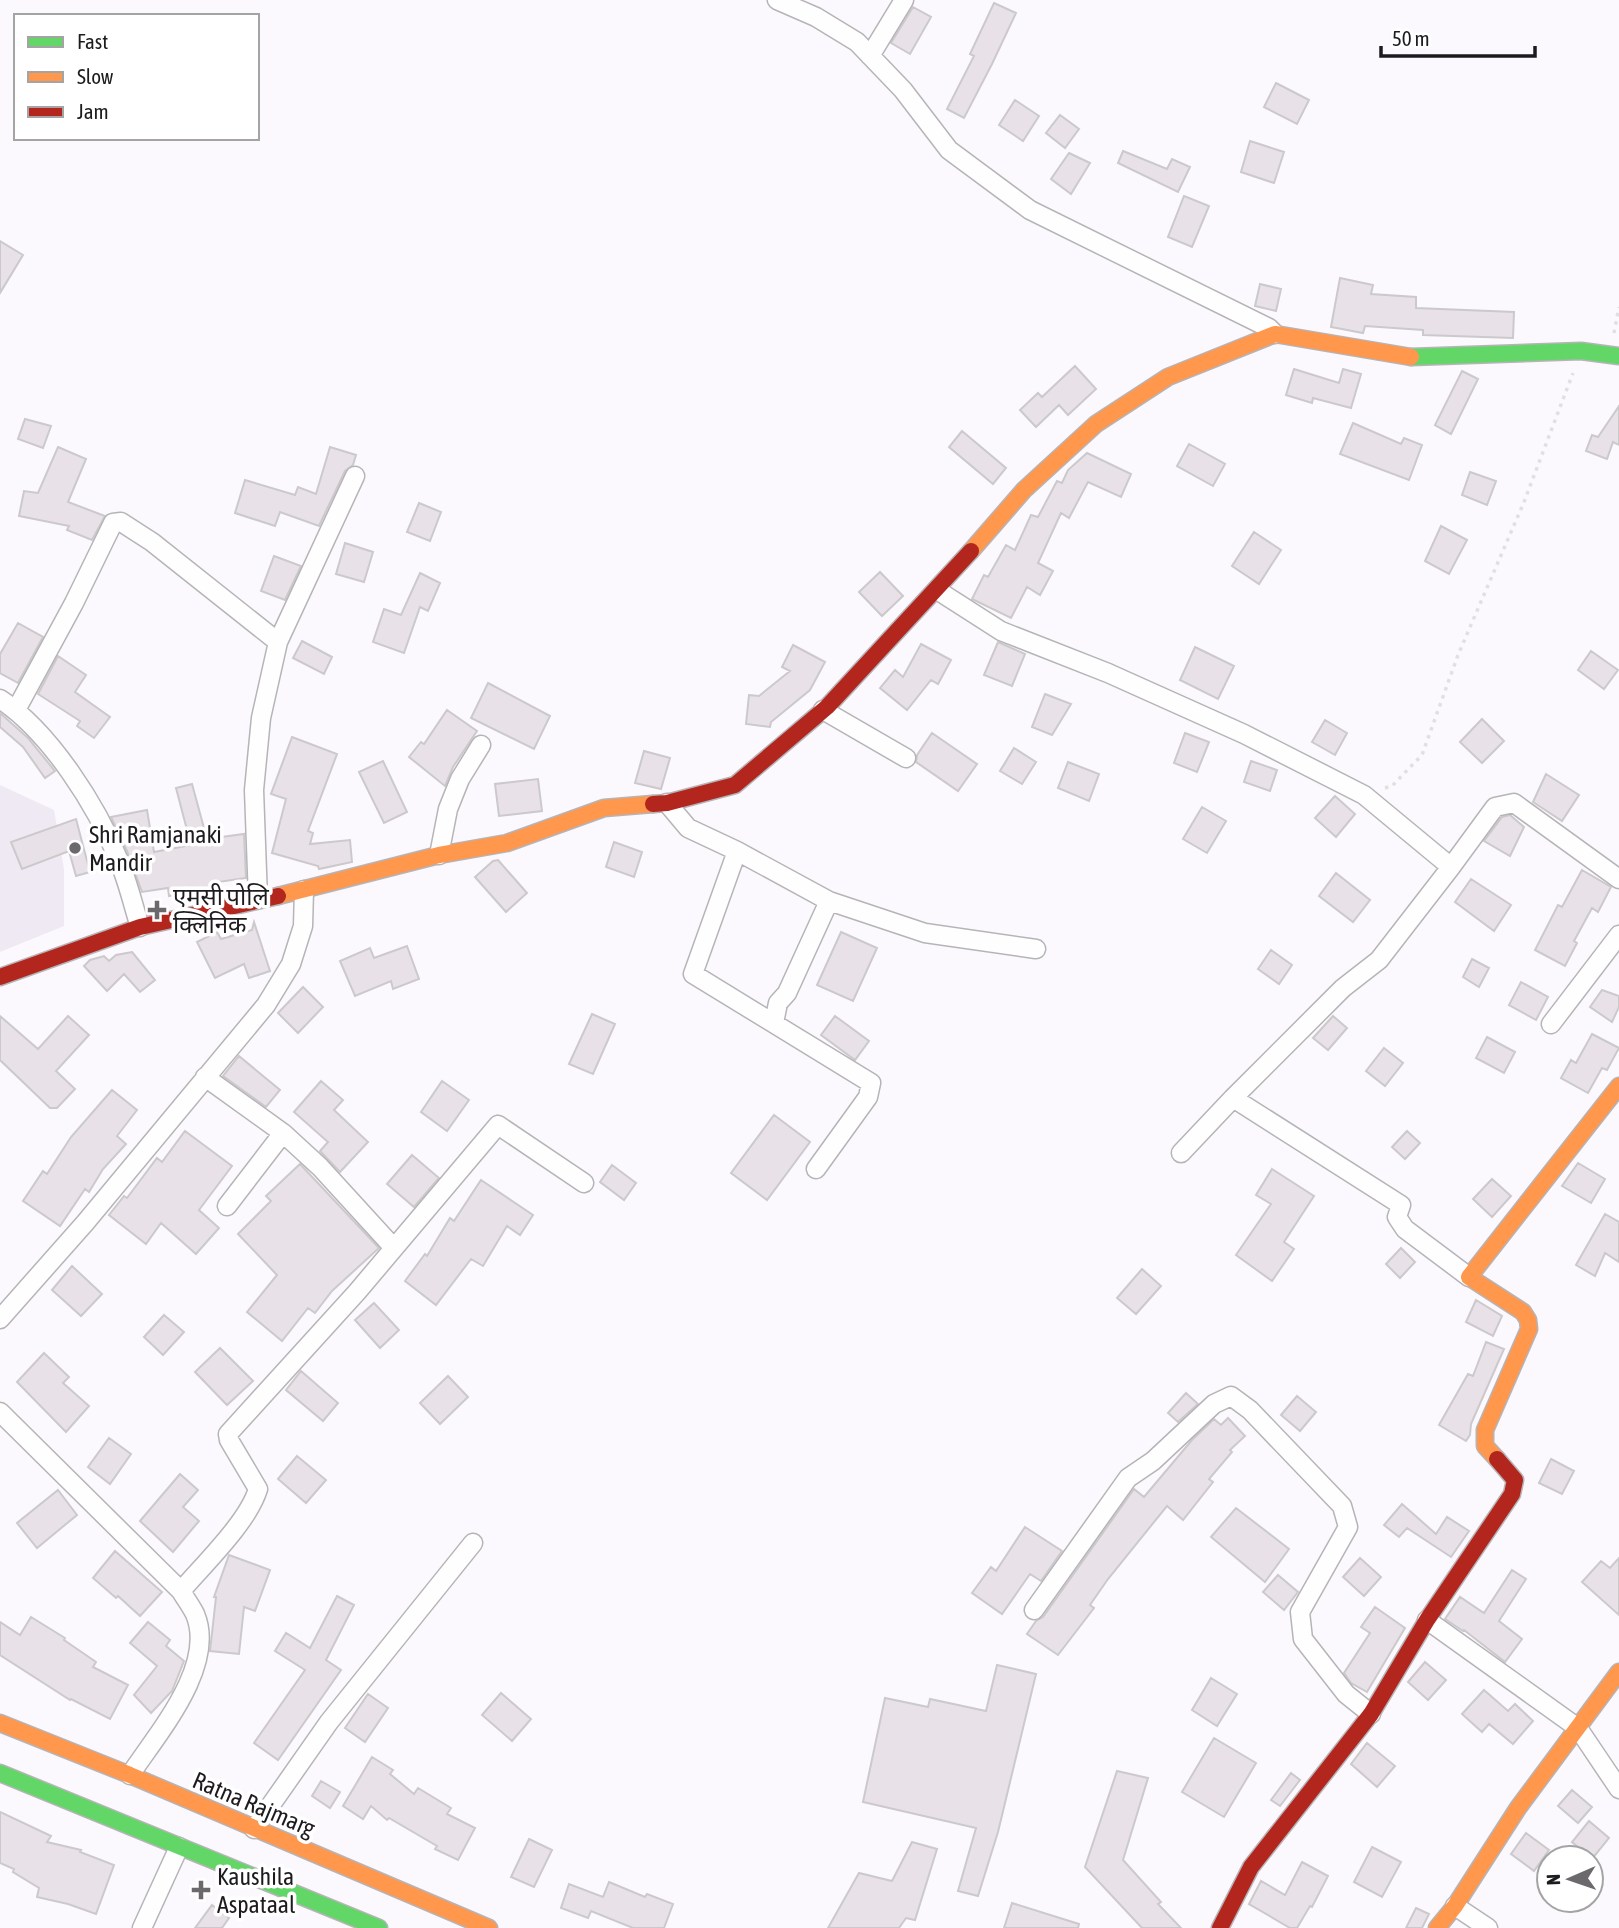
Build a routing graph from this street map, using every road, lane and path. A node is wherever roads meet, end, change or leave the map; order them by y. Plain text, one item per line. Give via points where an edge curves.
1 (777, 0) edge
2 (904, 0) edge
3 (870, 56) junction
4 (1275, 334) junction
5 (1581, 351) junction
6 (1615, 356) edge
7 (1619, 373) edge
8 (355, 476) dead end
9 (937, 590) junction
10 (278, 642) junction
11 (0, 699) edge
12 (16, 710) junction
13 (823, 710) junction
14 (481, 745) dead end
15 (906, 758) dead end
16 (1364, 795) junction
17 (667, 803) junction
18 (737, 851) junction
19 (439, 855) junction
20 (1451, 867) junction
21 (1619, 879) edge
22 (304, 890) junction
23 (258, 899) junction
24 (829, 901) junction
25 (140, 927) junction
26 (1619, 935) edge
27 (1036, 949) dead end
28 (0, 977) edge
29 (774, 1023) junction
30 (1551, 1024) dead end
31 (205, 1077) junction
32 (1619, 1086) edge
33 (1233, 1098) junction
34 (283, 1133) junction
35 (1181, 1153) dead end
36 (816, 1169) dead end
37 (584, 1183) dead end
38 (227, 1206) dead end
39 (394, 1248) junction
40 (1469, 1277) junction
41 (0, 1319) edge
42 (0, 1412) edge
43 (473, 1543) dead end
44 (181, 1591) junction
45 (1034, 1610) dead end
46 (1427, 1620) junction
47 (1619, 1672) edge
48 (1371, 1714) junction
49 (0, 1723) edge
50 (1578, 1728) junction
51 (0, 1773) edge
52 (130, 1775) junction
53 (1619, 1789) edge
54 (254, 1829) junction
55 (179, 1847) junction
56 (1455, 1906) junction
57 (142, 1928) edge
58 (379, 1928) edge
59 (489, 1928) edge
60 (1220, 1928) edge
61 (1437, 1928) edge
62 (1488, 1928) edge

1 - 3 street via 816,17 857,42
2 - 3 street
3 - 4 street via 949,150 1030,210
4 - 5 main road via 1408,357
4 - 9 main road via 1168,377 1096,425 1024,489
5 - 6 main road
5 - 16 path via 1422,755 1392,786
6 - 7 main road
8 - 10 street
9 - 13 main road
9 - 16 street via 1001,631 1244,734
10 - 12 street via 152,542 121,522 113,523
10 - 23 street via 261,718 254,790
11 - 12 street
12 - 25 street via 41,734 90,803 120,862
13 - 15 street
13 - 17 main road via 735,785
14 - 19 street via 448,809
16 - 20 street
17 - 18 street via 688,828
17 - 19 main road via 604,808 508,843
18 - 24 street
18 - 29 street via 693,974
19 - 22 main road
20 - 21 street via 1495,807 1514,803
20 - 33 street via 1379,960 1343,988
22 - 23 main road
22 - 31 street via 303,926 291,964 266,1005
23 - 25 main road
24 - 27 street via 925,933
24 - 29 street via 787,993 778,1003
25 - 28 main road
26 - 30 street
29 - 36 street via 871,1083 868,1097
31 - 34 street
31 - 41 street
32 - 40 main road
33 - 35 street
33 - 40 street via 1401,1205 1397,1217 1405,1229
34 - 38 street
34 - 39 street
37 - 39 street via 498,1125
39 - 44 street via 228,1434 258,1489 256,1497
40 - 46 main road via 1523,1312 1528,1320 1529,1329 1485,1430 1485,1447 1515,1480 1505,1506
42 - 44 street
43 - 54 street via 329,1722
44 - 52 street via 195,1615 197,1664 189,1686
45 - 48 street via 1128,1478 1214,1404 1231,1396 1342,1506 1348,1527 1300,1612 1303,1640 1346,1694
46 - 48 main road
46 - 50 street
47 - 50 main road
48 - 60 main road via 1251,1867
49 - 52 main road, Ratna Rajmarg
50 - 53 street
50 - 56 main road via 1518,1808
51 - 55 main road
52 - 54 main road, Ratna Rajmarg
54 - 59 main road, Ratna Rajmarg
55 - 57 street
55 - 58 main road
56 - 61 main road
56 - 62 street

